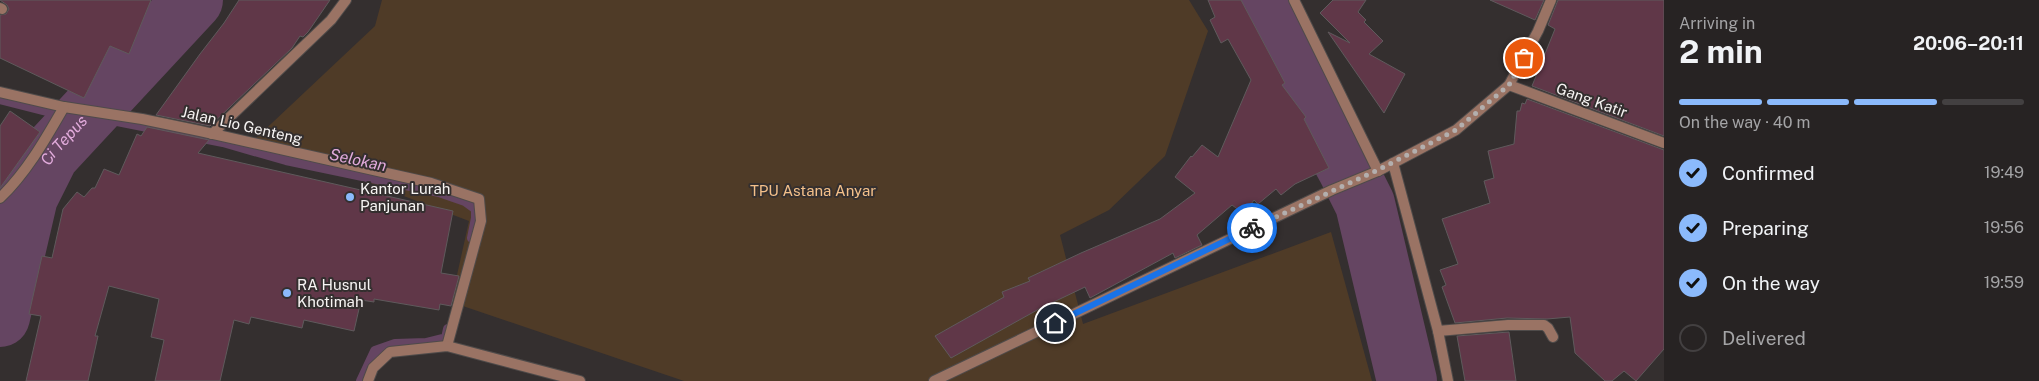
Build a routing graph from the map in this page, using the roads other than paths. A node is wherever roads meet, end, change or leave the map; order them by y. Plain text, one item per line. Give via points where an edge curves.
1 (346, 0) edge
2 (1294, 0) edge
3 (1550, 0) edge
4 (1509, 85) junction
5 (0, 92) edge
6 (61, 107) junction
7 (212, 134) junction
8 (1664, 143) edge
9 (1393, 163) junction
10 (1378, 170) junction
11 (0, 198) edge
12 (1438, 331) junction
13 (1553, 337) dead end
14 (447, 346) junction
15 (368, 381) edge
16 (578, 381) edge
17 (934, 381) edge
18 (1448, 381) edge

1 - 7 street via 331,20
2 - 10 street
3 - 4 street via 1538,31
4 - 8 street, Gang Katir
4 - 9 street via 1456,130
5 - 6 street
6 - 7 street, Jalan Lio Genteng
6 - 11 street via 44,144
7 - 14 street, Jalan Lio Genteng via 432,183 479,199 481,221
9 - 10 street
9 - 12 street
10 - 17 street
12 - 13 street via 1544,325
12 - 18 street
14 - 15 street via 390,352 373,368
14 - 16 street

